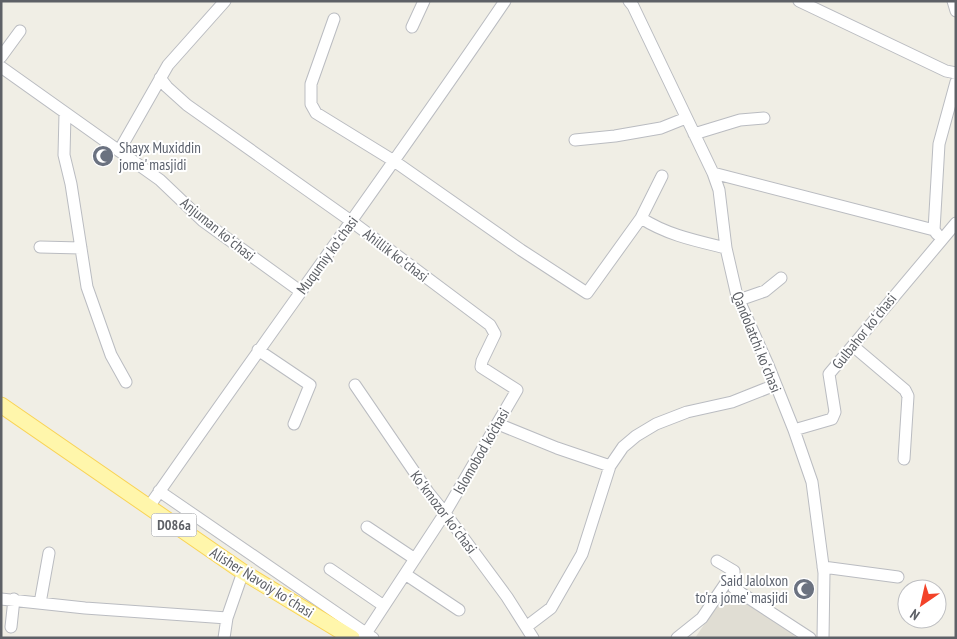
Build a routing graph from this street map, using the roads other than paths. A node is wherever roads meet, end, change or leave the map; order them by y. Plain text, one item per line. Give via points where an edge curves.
1 (224, 1) edge
2 (424, 1) edge
3 (505, 1) edge
4 (629, 1) edge
5 (799, 1) edge
6 (953, 1) edge
7 (956, 11) edge
8 (334, 19) dead end
9 (412, 27) dead end
10 (20, 31) dead end
11 (1, 57) edge
12 (1, 67) edge
13 (956, 73) edge
14 (160, 78) junction
15 (956, 82) edge
16 (65, 114) junction
17 (686, 118) junction
18 (764, 118) dead end
19 (694, 134) junction
20 (575, 140) dead end
21 (119, 151) junction
22 (394, 161) junction
23 (713, 173) junction
24 (662, 176) dead end
25 (641, 218) junction
26 (351, 221) junction
27 (956, 223) edge
28 (934, 230) junction
29 (942, 239) junction
30 (40, 248) dead end
31 (81, 248) junction
32 (726, 248) junction
33 (781, 278) dead end
34 (300, 292) junction
35 (738, 300) junction
36 (853, 346) junction
37 (258, 350) junction
38 (126, 382) dead end
39 (355, 385) dead end
40 (775, 385) junction
41 (517, 390) joint
42 (1, 405) edge
43 (294, 424) dead end
44 (498, 424) junction
45 (794, 430) junction
46 (904, 459) dead end
47 (610, 466) junction
48 (160, 491) junction
49 (148, 508) junction
50 (445, 513) junction
51 (367, 528) dead end
52 (48, 553) dead end
53 (415, 559) junction
54 (717, 561) dead end
55 (824, 567) junction
56 (330, 569) dead end
57 (734, 571) junction
58 (243, 572) junction
59 (405, 574) junction
60 (898, 577) dead end
61 (1, 599) edge
62 (14, 599) junction
63 (40, 602) junction
64 (384, 606) junction
65 (459, 610) dead end
66 (227, 618) junction
67 (11, 627) dead end
68 (526, 627) junction
69 (364, 637) edge
70 (224, 638) edge
71 (533, 638) edge
72 (677, 638) edge
73 (810, 638) edge
74 (822, 638) edge

1 - 14 street
2 - 9 street
3 - 22 street, Muqumiy koʻchasi
4 - 17 street, Qandolatchi koʻchasi
5 - 13 street
6 - 7 street
8 - 22 street via 311,84 311,104 316,113
10 - 11 street
12 - 16 street, Anjuman koʻchasi
14 - 21 street
14 - 26 street, Ahillik koʻchasi via 187,105
15 - 28 street via 939,144
16 - 21 street, Anjuman koʻchasi
16 - 31 street via 64,155
17 - 19 street, Qandolatchi koʻchasi
17 - 20 street via 661,128
18 - 19 street via 740,120
19 - 23 street, Qandolatchi koʻchasi
21 - 34 street, Anjuman koʻchasi via 160,180 203,221
22 - 25 street via 587,293
22 - 26 street, Muqumiy koʻchasi
23 - 28 street
23 - 32 street, Qandolatchi koʻchasi via 720,190
24 - 25 street
25 - 32 street via 678,237
26 - 34 street, Muqumiy koʻchasi
26 - 41 street, Ahillik koʻchasi via 490,326 495,334 481,367
27 - 29 street, Gulbahor koʻchasi
28 - 29 street
29 - 36 street, Gulbahor koʻchasi
30 - 31 street
31 - 38 street via 87,287 96,314 111,355
32 - 35 street, Qandolatchi koʻchasi
33 - 35 street via 765,291
34 - 37 street, Muqumiy koʻchasi
35 - 40 street, Qandolatchi koʻchasi
36 - 45 street, Gulbahor koʻchasi via 829,374 834,417
36 - 46 street via 908,396
37 - 43 street via 310,385
37 - 48 street, Muqumiy koʻchasi
39 - 50 street, Koʻkmozor koʻchasi
40 - 45 street, Qandolatchi koʻchasi
40 - 47 street via 732,402 687,412 656,424 623,447
41 - 44 street, Islomobod ko‘chasi
42 - 49 main road, Alisher Navoiy koʻchasi / D086a
44 - 47 street
44 - 50 street, Islomobod ko‘chasi
45 - 55 street, Qandolatchi koʻchasi via 812,482
47 - 68 street via 582,554 551,608
48 - 49 street, Muqumiy koʻchasi
48 - 69 street
49 - 58 main road, Alisher Navoiy koʻchasi / D086a
50 - 53 street, Islomobod ko‘chasi
50 - 68 street, Koʻkmozor koʻchasi
51 - 53 street
52 - 63 street
53 - 59 street, Islomobod ko‘chasi
54 - 57 street
55 - 60 street
55 - 74 street, Qandolatchi koʻchasi
56 - 64 street
57 - 72 street via 702,618
57 - 73 street via 734,588
58 - 66 street
58 - 69 main road, Alisher Navoiy koʻchasi / D086a
59 - 64 street, Islomobod ko‘chasi
59 - 65 street
61 - 62 street
62 - 63 street
62 - 67 street
63 - 66 street
64 - 69 street, Islomobod ko‘chasi
66 - 70 street
68 - 71 street, Koʻkmozor koʻchasi

